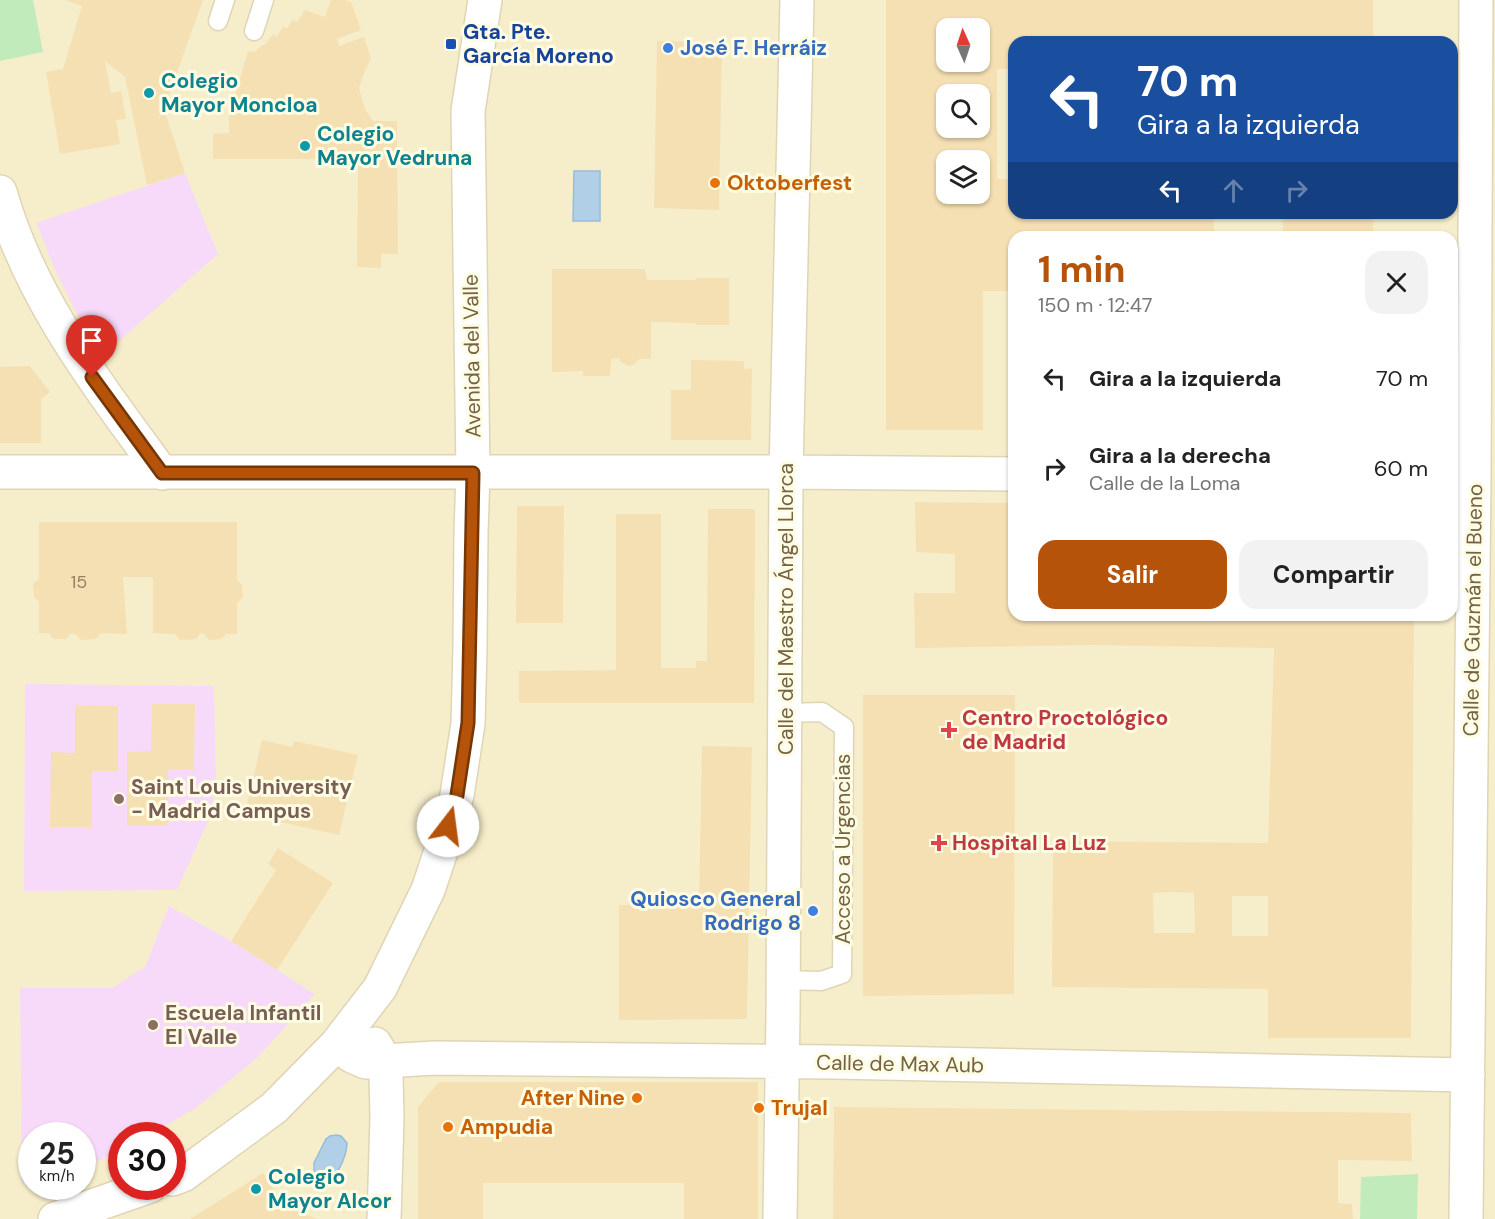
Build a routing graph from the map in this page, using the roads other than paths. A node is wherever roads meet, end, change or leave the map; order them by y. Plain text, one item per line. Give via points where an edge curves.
1 (225, 0) edge
2 (264, 0) edge
3 (485, 0) edge
4 (797, 0) edge
5 (1482, 14) edge
6 (218, 21) dead end
7 (254, 31) dead end
8 (0, 192) edge
9 (0, 472) edge
10 (786, 472) junction
11 (162, 473) junction
12 (473, 473) junction
13 (1008, 474) edge
14 (1474, 478) edge
15 (1484, 684) edge
16 (785, 713) junction
17 (783, 980) junction
18 (344, 1034) junction
19 (385, 1061) junction
20 (782, 1062) junction
21 (1468, 1075) junction
22 (186, 1173) edge
23 (110, 1200) edge
24 (55, 1219) edge
25 (384, 1219) edge
26 (780, 1219) edge
27 (1466, 1219) edge

1 - 6 lane
2 - 7 lane
3 - 12 street, Avenida del Valle via 468,111
4 - 10 street, Calle del Maestro Ángel Llorca
5 - 14 street, Calle de Guzmán el Bueno
8 - 11 street via 34,281 66,339
9 - 11 street
10 - 12 street
10 - 13 street
10 - 16 street, Calle del Maestro Ángel Llorca
11 - 12 street
12 - 18 street, Avenida del Valle via 468,723 457,795 428,890 380,988
14 - 15 street, Calle de Guzmán el Bueno
15 - 21 street, Calle de Guzmán el Bueno
16 - 17 street, Calle del Maestro Ángel Llorca
16 - 17 lane, Acceso a Urgencias via 822,712 844,727 843,904 842,974 821,981
17 - 20 street, Calle del Maestro Ángel Llorca
18 - 19 street, Calle de Max Aub via 352,1056 366,1062
18 - 22 street, Avenida del Valle via 274,1108
19 - 20 street, Calle de Max Aub via 435,1058
19 - 25 street
20 - 21 street, Calle de Max Aub
20 - 26 street, Calle del Maestro Ángel Llorca
21 - 27 street, Calle de Guzmán el Bueno
23 - 24 street

